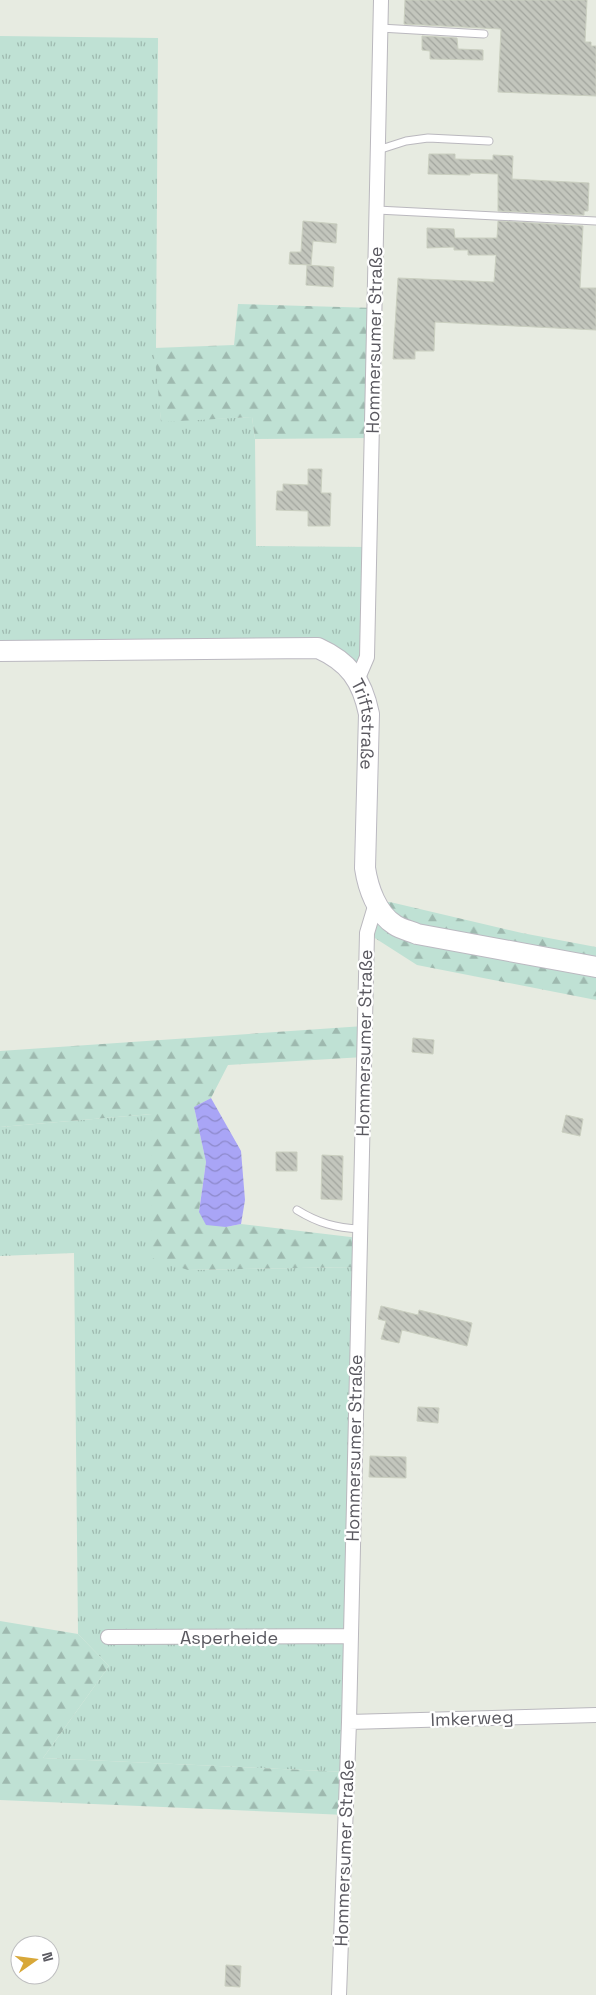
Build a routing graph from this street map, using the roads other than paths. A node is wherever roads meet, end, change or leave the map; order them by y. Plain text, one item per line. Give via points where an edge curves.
1 (381, 0) edge
2 (380, 28) junction
3 (484, 34) dead end
4 (489, 140) dead end
5 (378, 150) junction
6 (377, 210) junction
7 (596, 221) edge
8 (0, 651) edge
9 (358, 678) junction
10 (376, 903) junction
11 (596, 967) edge
12 (297, 1210) dead end
13 (360, 1229) junction
14 (350, 1636) junction
15 (108, 1637) dead end
16 (596, 1714) edge
17 (349, 1722) junction
18 (339, 1995) edge

1 - 2 street, Hommersumer Straße
2 - 3 lane
2 - 5 street, Hommersumer Straße
4 - 5 lane via 428,138
5 - 6 street, Hommersumer Straße
6 - 7 lane
6 - 9 street, Hommersumer Straße via 367,657
8 - 9 street, Triftstraße via 318,648 331,654
9 - 10 street, Triftstraße via 369,714 365,868 367,884
10 - 11 street, Triftstraße via 394,924 417,934
10 - 13 street, Hommersumer Straße via 367,933
12 - 13 lane via 327,1225
13 - 14 street, Hommersumer Straße
14 - 15 street, Asperheide
14 - 17 street, Hommersumer Straße
16 - 17 street, Imkerweg
17 - 18 street, Hommersumer Straße

